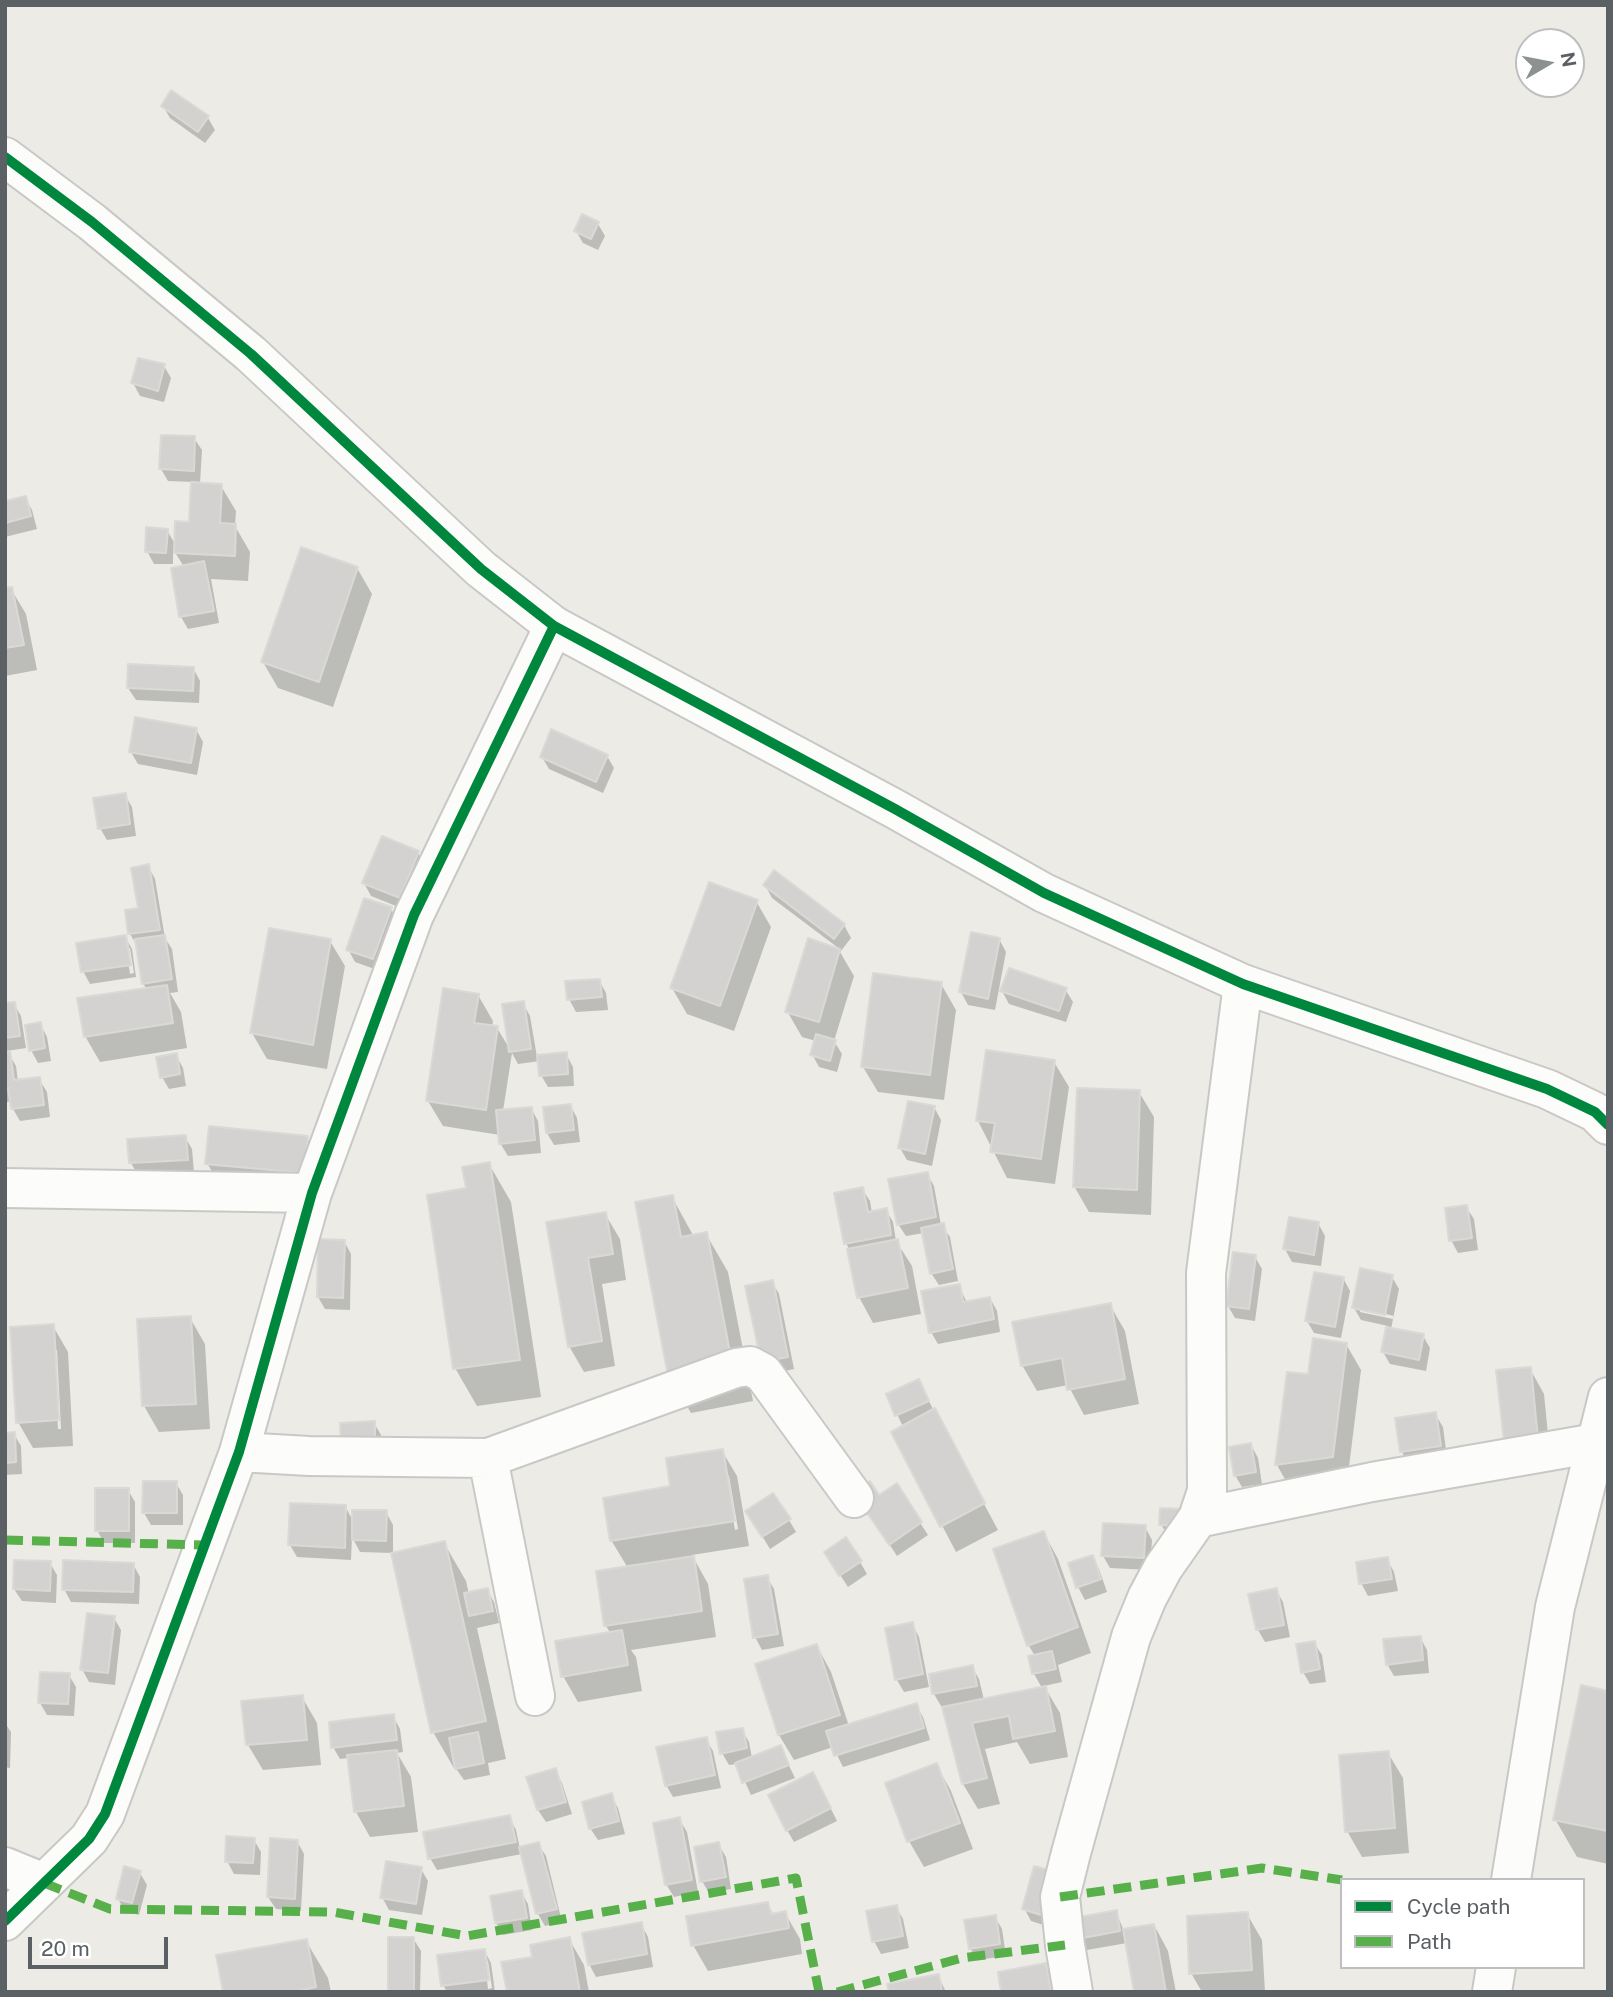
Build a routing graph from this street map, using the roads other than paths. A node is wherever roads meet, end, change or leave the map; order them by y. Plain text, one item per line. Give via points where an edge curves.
1 (5, 157) edge
2 (554, 626) junction
3 (1243, 984) junction
4 (1608, 1125) edge
5 (5, 1188) edge
6 (312, 1193) junction
7 (1608, 1397) edge
8 (1596, 1443) junction
9 (239, 1452) junction
10 (488, 1458) junction
11 (854, 1498) dead end
12 (1198, 1518) junction
13 (536, 1696) dead end
14 (5, 1867) edge
15 (1511, 1878) edge
16 (44, 1883) junction
17 (5, 1922) edge
18 (1496, 1969) edge
19 (1073, 1992) edge
20 (1492, 1992) edge

1 - 2 street via 92,222 251,354 481,569
2 - 3 street via 1044,893
2 - 6 street via 414,915
3 - 4 street via 1547,1089 1595,1112
3 - 12 street via 1206,1273 1209,1468
5 - 6 street
6 - 9 street
7 - 8 street
8 - 12 street
8 - 15 street via 1555,1607
9 - 10 street
9 - 16 street via 105,1814 89,1839
10 - 11 street via 750,1366 763,1373
10 - 13 street
12 - 19 street via 1152,1588 1131,1637 1071,1853 1060,1897
14 - 16 street
16 - 17 street
18 - 20 street

